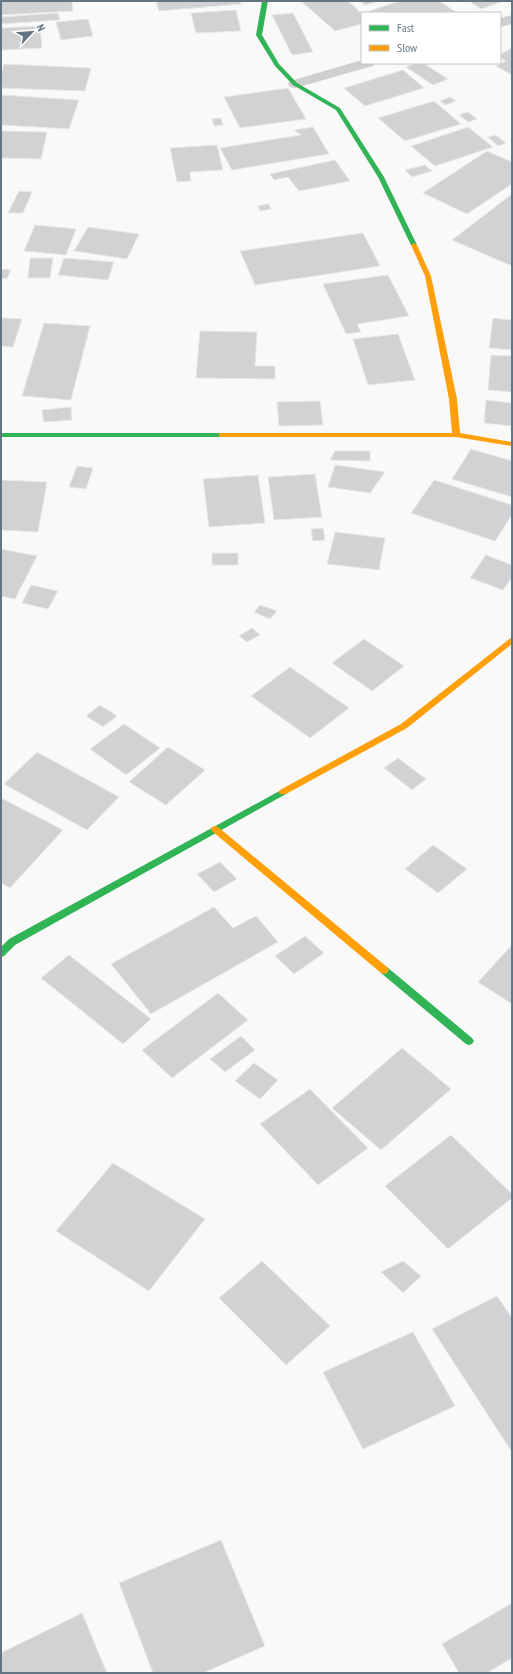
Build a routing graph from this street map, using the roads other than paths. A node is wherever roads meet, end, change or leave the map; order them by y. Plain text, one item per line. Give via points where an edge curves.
1 (265, 1) edge
2 (512, 19) edge
3 (501, 23) edge
4 (365, 64) edge
5 (295, 84) junction
6 (1, 435) edge
7 (456, 435) junction
8 (512, 444) edge
9 (512, 640) edge
10 (215, 829) junction
11 (1, 952) edge
12 (469, 1041) dead end

1 - 5 street via 259,35 277,65
2 - 3 street
4 - 5 street
5 - 7 street via 338,108 381,177 428,276 453,399
6 - 7 street
7 - 8 street
9 - 10 street via 404,726
10 - 11 street via 12,942
10 - 12 street

